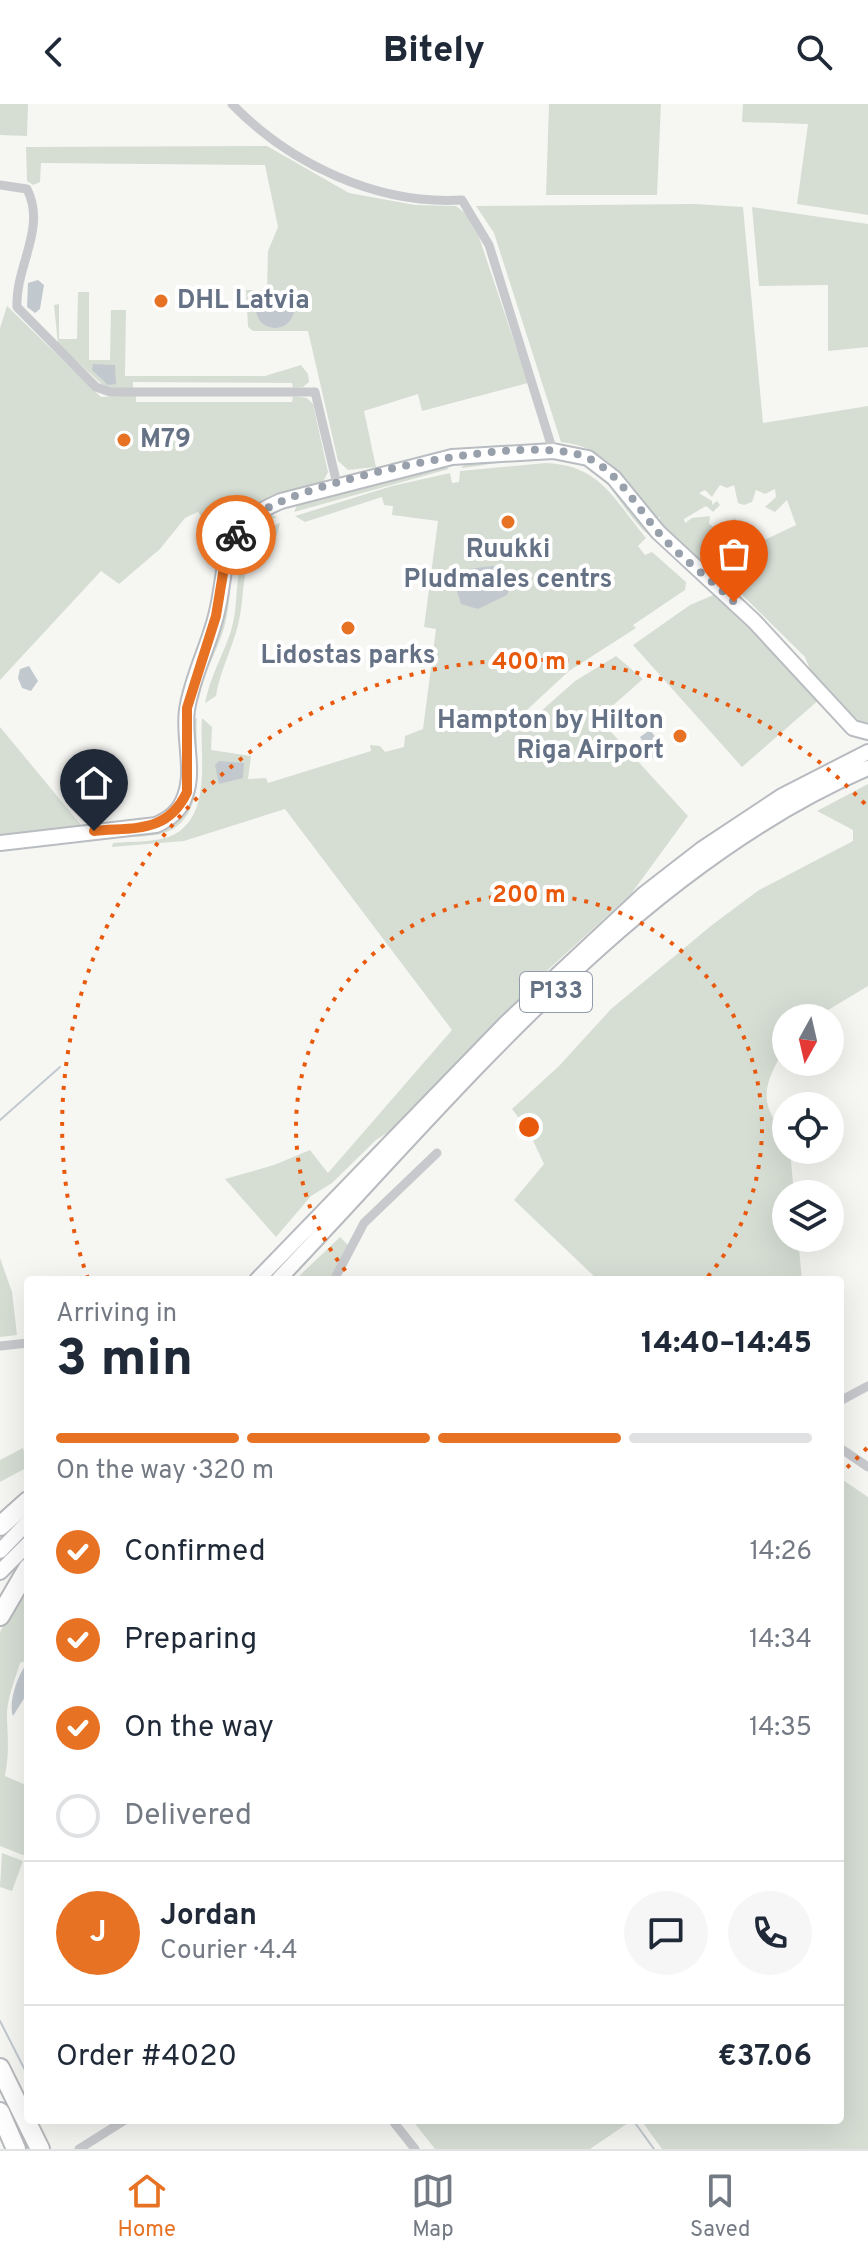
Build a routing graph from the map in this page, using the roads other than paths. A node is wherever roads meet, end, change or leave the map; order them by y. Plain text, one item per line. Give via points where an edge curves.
1 (232, 104) edge
2 (0, 185) edge
3 (553, 451) junction
4 (337, 484) junction
5 (868, 732) edge
6 (868, 752) edge
7 (868, 768) edge
8 (0, 843) edge
9 (437, 1153) dead end
10 (261, 1276) edge
11 (282, 1276) edge
12 (336, 1276) edge
13 (24, 1343) edge
14 (0, 1346) edge
15 (868, 1386) edge
16 (844, 1399) edge
17 (844, 1451) edge
18 (868, 1467) edge
19 (24, 1505) edge
20 (0, 1526) edge
21 (24, 1526) edge
22 (24, 1548) edge
23 (0, 1551) edge
24 (0, 1572) edge
25 (24, 1575) edge
26 (0, 1616) edge
27 (0, 2068) edge
28 (0, 2112) edge
29 (24, 2117) edge
30 (28, 2124) edge
31 (119, 2124) edge
32 (395, 2124) edge
33 (16, 2149) edge
34 (40, 2149) edge
35 (79, 2149) edge
36 (415, 2149) edge

1 - 3 street via 277,144 331,173 401,198 462,200 489,245
2 - 4 street via 27,189 32,200 33,239 17,307 96,387 110,392 315,392
3 - 4 main road via 452,457
3 - 5 main road via 602,466 658,532 754,621 853,728
4 - 8 main road via 270,506 239,531 227,549 216,616 187,708 187,792 177,812 156,825
6 - 10 main road, P133 via 768,805 634,903 506,1023
7 - 11 main road, P133 via 769,819 647,910 515,1032
9 - 12 street via 364,1223
13 - 14 street
15 - 16 street
17 - 18 street
19 - 20 highway
21 - 23 main road
22 - 24 main road
25 - 26 highway
27 - 29 highway
28 - 33 highway
30 - 34 highway
31 - 35 street
32 - 36 street

